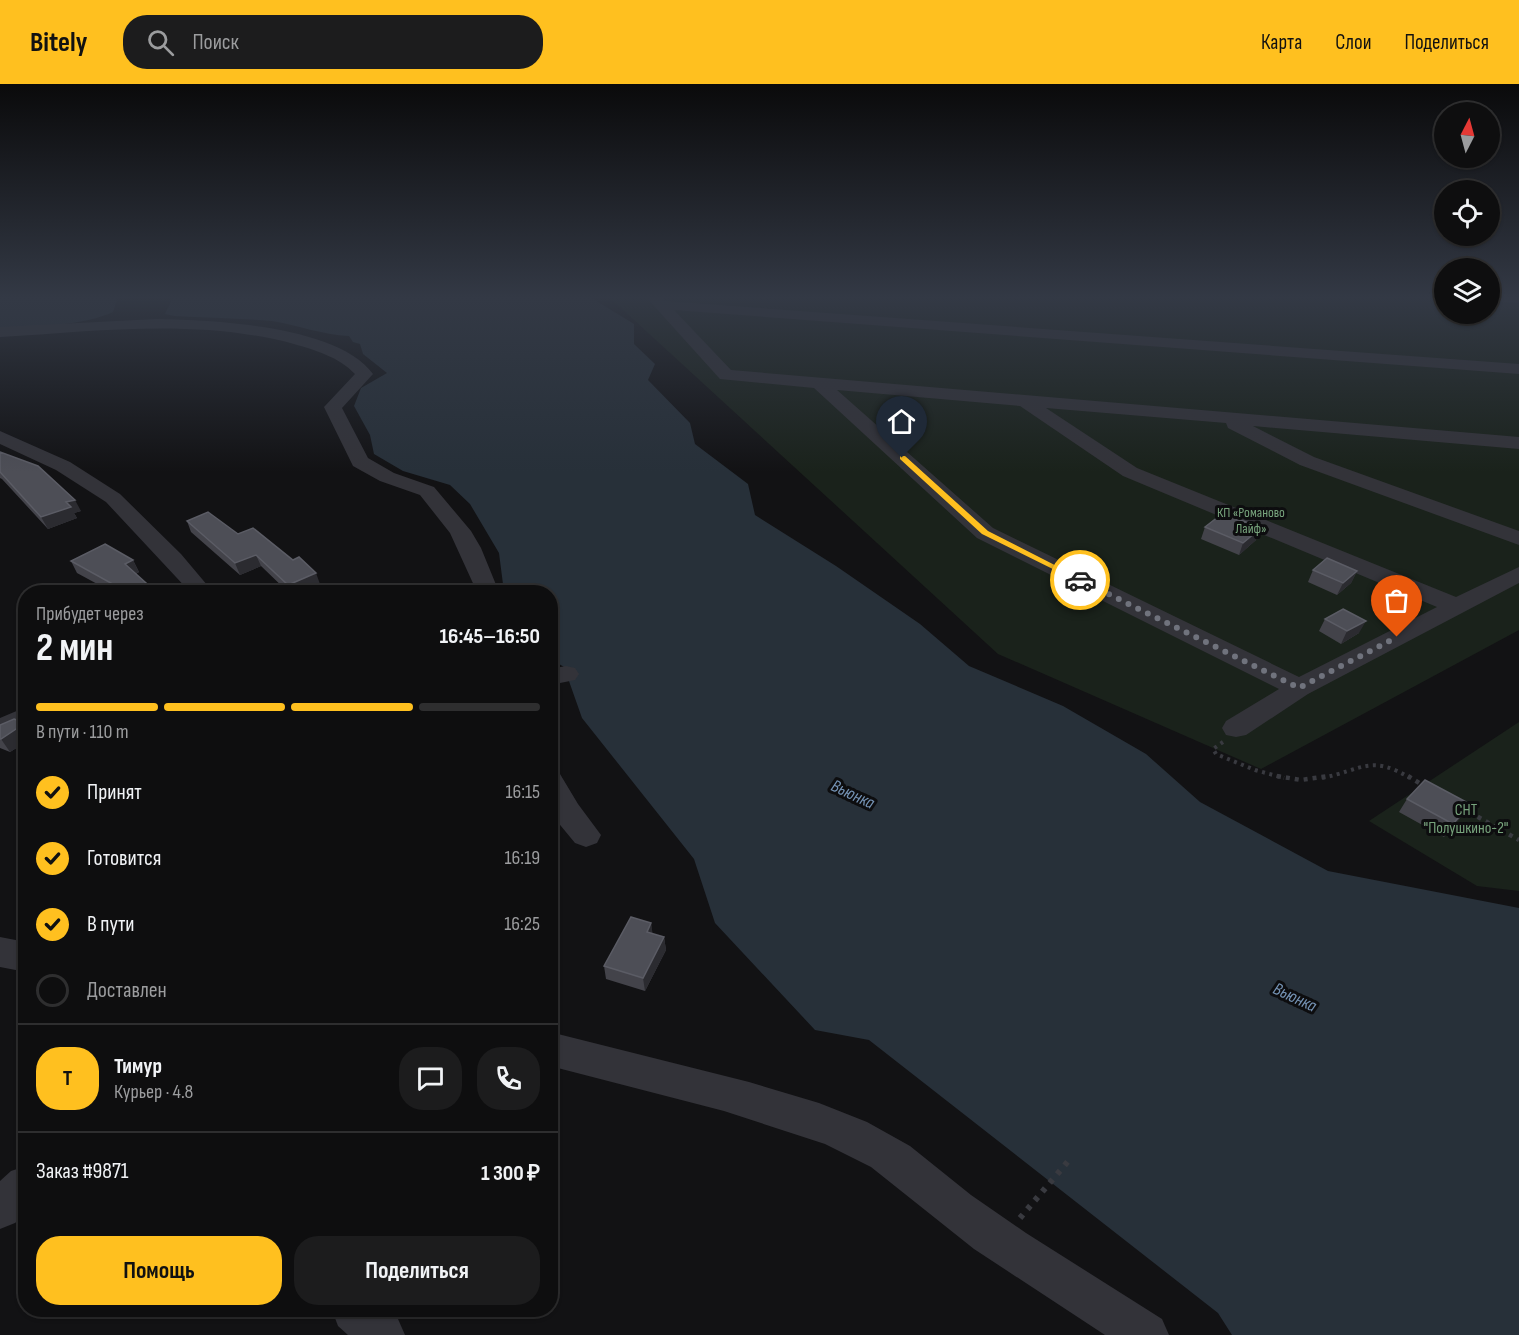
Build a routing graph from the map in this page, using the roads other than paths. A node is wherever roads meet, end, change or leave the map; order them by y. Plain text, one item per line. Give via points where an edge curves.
1 (340, 355) edge
2 (708, 355) edge
3 (1346, 355) edge
4 (1519, 369) edge
5 (819, 383) junction
6 (1023, 400) junction
7 (1223, 417) junction
8 (0, 437) edge
9 (1519, 443) edge
10 (1519, 538) edge
11 (1519, 573) edge
12 (196, 585) edge
13 (485, 585) edge
14 (1456, 606) junction
15 (1299, 688) junction
16 (18, 720) edge
17 (1236, 728) road end
18 (0, 730) edge
19 (558, 796) edge
20 (586, 835) dead end
21 (0, 952) edge
22 (18, 955) edge
23 (558, 1051) edge
24 (18, 1193) edge
25 (0, 1208) edge
26 (362, 1317) edge
27 (382, 1335) edge
28 (1146, 1335) edge

1 - 13 street via 364,374 333,407 360,462 387,477 427,491 460,531
2 - 5 street via 726,375
3 - 4 street
5 - 6 street
5 - 15 street via 985,532
6 - 7 street
6 - 14 street via 1130,472
7 - 9 street
7 - 10 street via 1308,461
8 - 12 street via 63,466 113,498
11 - 14 street
14 - 15 street
15 - 17 street
16 - 18 street
19 - 20 street
21 - 22 street
23 - 28 street via 813,1119 854,1137 910,1171 997,1240
24 - 25 street
26 - 27 street

